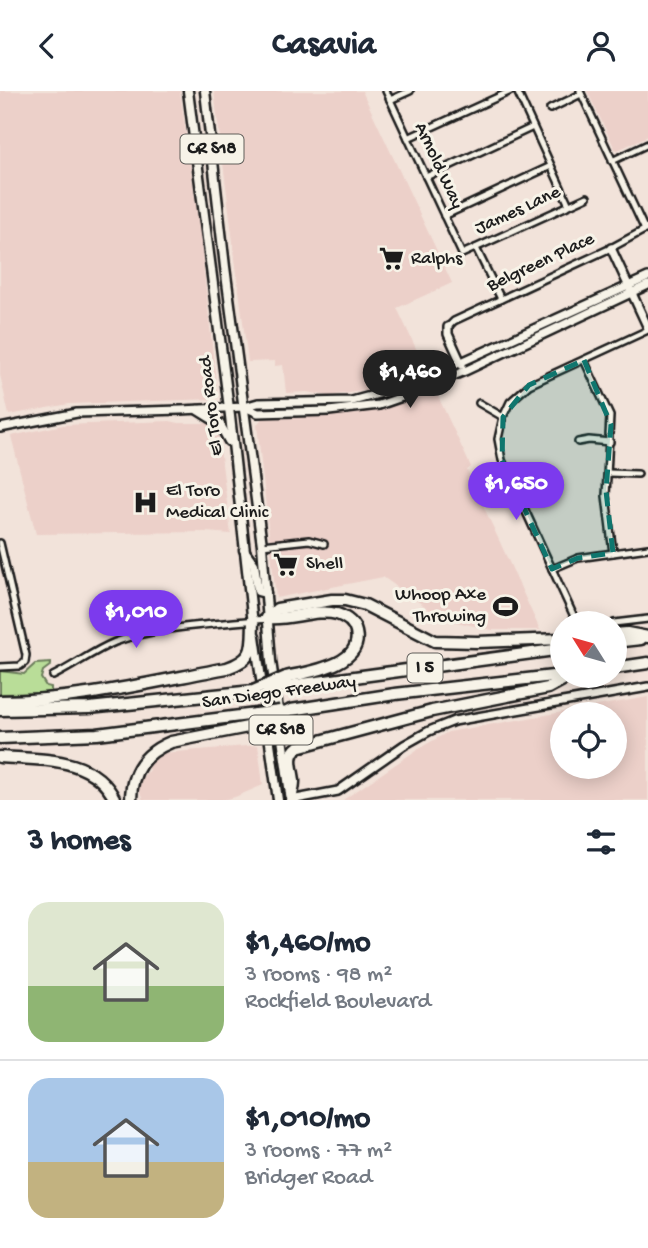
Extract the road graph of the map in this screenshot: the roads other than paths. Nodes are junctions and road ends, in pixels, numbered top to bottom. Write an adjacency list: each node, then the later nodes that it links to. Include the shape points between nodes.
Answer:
1 (188, 91): 19 (main road, El Toro Road / CR S18)
2 (205, 91): 18 (main road, El Toro Road / CR S18)
3 (386, 91): 8 (street, Arnold Way)
4 (410, 91): 8 (street)
5 (511, 91): 11 (street)
6 (517, 91): 10 (street)
7 (581, 93): 9 (street); 13 (street)
8 (390, 100): 11 (street, Arnold Way)
9 (550, 109)
10 (533, 127): 14 (street); 15 (street)
11 (408, 138): 15 (street, Arnold Way)
12 (648, 144): 13 (street)
13 (612, 161): 21 (street)
14 (551, 166): 17 (street); 20 (street)
15 (426, 177): 20 (street, Arnold Way)
16 (587, 197): 17 (street, James Lane)
17 (569, 205): 22 (street, James Lane)
18 (218, 207): 19 (main road); 35 (main road, El Toro Road / CR S18)
19 (203, 209): 36 (main road, El Toro Road / CR S18)
20 (444, 216): 24 (street, Arnold Way)
21 (646, 229): 23 (street, Belgreen Place)
22 (476, 248): 24 (street, James Lane); 28 (street)
23 (611, 248): 27 (main road); 28 (street, Belgreen Place)
24 (462, 254)
25 (648, 277): 27 (main road)
26 (648, 285): 27 (main road)
27 (630, 289): 30 (main road); 32 (main road); 33 (main road)
28 (501, 299): 29 (street, Belgreen Place)
29 (448, 327): 32 (main road)
30 (648, 329): 31 (street)
31 (584, 360): 38 (street, via 529,385 510,402); 41 (street, via 608,411)
32 (461, 363): 33 (main road); 35 (main road, via 377,396)
33 (465, 371): 35 (main road, via 379,405 258,413)
34 (479, 403): 38 (street)
35 (244, 407): 36 (main road); 47 (main road, El Toro Road / CR S18)
36 (229, 408): 37 (main road); 42 (main road, El Toro Road / CR S18)
37 (198, 409): 39 (main road, via 77,413); 42 (main road, via 222,426)
38 (503, 417): 51 (street, via 498,439 502,460)
39 (0, 428)
40 (578, 442): 41 (street)
41 (610, 442): 43 (street)
42 (233, 453): 49 (main road, El Toro Road / CR S18)
43 (608, 473): 44 (street); 50 (street)
44 (638, 474)
45 (0, 543): 65 (street, via 25,648 25,662)
46 (324, 544): 47 (street, via 309,540)
47 (262, 545): 52 (main road, El Toro Road / CR S18)
48 (648, 548): 50 (street)
49 (244, 551): 52 (main road, via 254,564 258,591); 56 (main road, El Toro Road / CR S18)
50 (613, 553): 51 (street, via 578,558)
51 (552, 569): 53 (street)
52 (266, 593): 54 (main road, El Toro Road / CR S18)
53 (571, 611)
54 (267, 618): 56 (street); 60 (highway, via 277,609 345,600 365,605 435,641); 68 (highway, via 334,613 356,630 355,646 344,660); 79 (main road, El Toro Road / CR S18)
55 (648, 619): 57 (street)
56 (253, 620): 66 (street, via 127,639); 71 (highway, via 248,656 227,668 89,694); 78 (main road, El Toro Road / CR S18)
57 (627, 622)
58 (627, 633): 59 (highway)
59 (648, 637): 61 (highway)
60 (550, 639)
61 (627, 640)
62 (550, 650): 68 (highway, San Diego Freeway / I 5)
63 (648, 663): 64 (highway)
64 (627, 666)
65 (0, 667)
66 (53, 676)
67 (550, 676): 73 (highway, San Diego Freeway / I 5, bridge, via 395,694 291,710)
68 (287, 682): 72 (highway, San Diego Freeway, bridge, via 253,691 89,708)
69 (550, 687): 79 (highway, via 432,711 298,747 291,757 294,783)
70 (648, 687): 79 (main road, via 454,720 404,745 338,791)
71 (0, 701)
72 (0, 710)
73 (257, 720): 74 (highway, San Diego Freeway); 77 (highway, via 159,747 139,764)
74 (0, 738)
75 (0, 757): 76 (highway, via 86,768 104,781)
76 (116, 800)
77 (131, 800)
78 (278, 800)
79 (290, 800)

